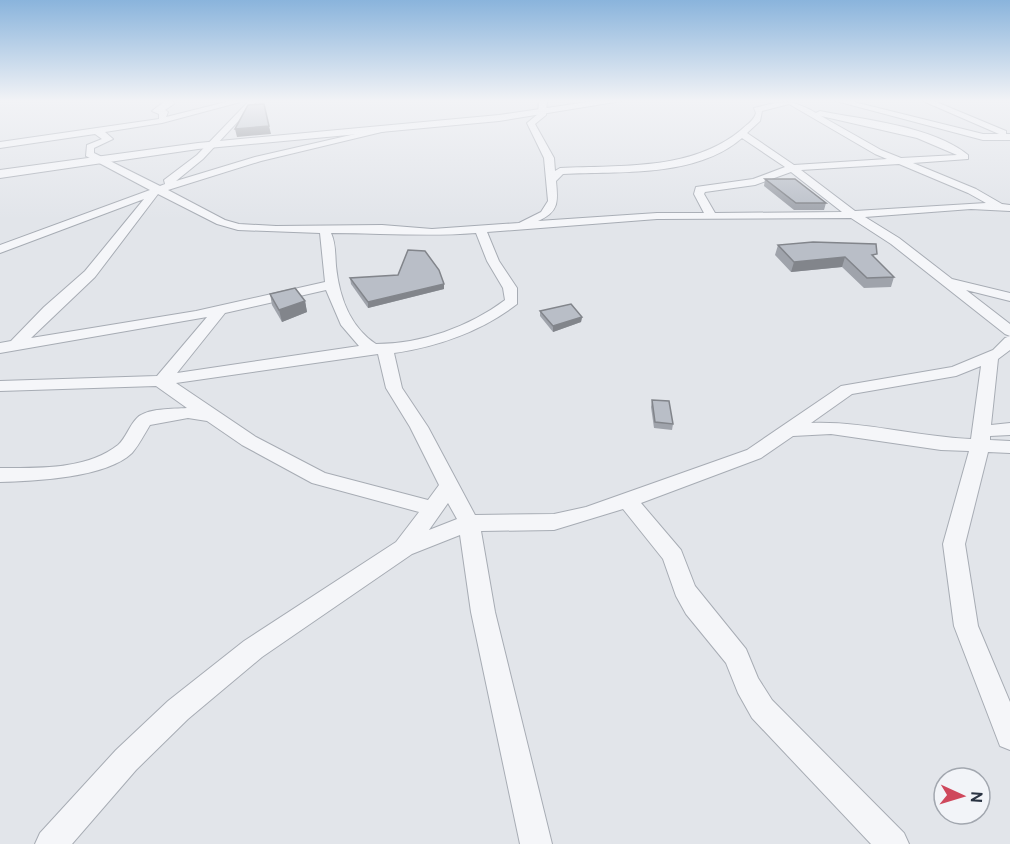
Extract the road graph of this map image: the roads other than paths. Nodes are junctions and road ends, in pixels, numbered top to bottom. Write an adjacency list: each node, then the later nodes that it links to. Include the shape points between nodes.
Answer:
1 (27, 140): 11 (street)
2 (106, 140): 13 (street, via 88,149)
3 (214, 140): 12 (street)
4 (247, 140): 12 (street)
5 (334, 140): 18 (street, via 258,159)
6 (541, 140): 17 (street)
7 (736, 140): 17 (street, via 695,159 560,171)
8 (752, 140): 15 (street)
9 (858, 140): 14 (street)
10 (934, 140): 14 (street, via 955,148 965,158)
11 (1, 144)
12 (210, 144): 13 (street); 18 (street)
13 (95, 159): 16 (street); 18 (street)
14 (901, 162): 15 (street); 19 (street)
15 (792, 168): 20 (street); 21 (street, via 755,182 700,189)
16 (0, 174)
17 (553, 179): 22 (street, via 552,206 545,214)
18 (158, 191): 23 (street, via 238,227); 25 (street); 32 (street, via 90,274)
19 (1004, 207): 20 (street)
20 (853, 214): 21 (street); 26 (street)
21 (711, 215): 22 (street)
22 (514, 228): 24 (street)
23 (324, 230): 24 (street); 27 (street, via 331,246)
24 (481, 231): 33 (street, via 510,288 512,301 503,309 447,334 407,348)
25 (0, 249)
26 (946, 281): 28 (street); 30 (street)
27 (331, 285): 29 (street); 33 (street, via 342,314 362,343)
28 (1010, 297)
29 (220, 310): 32 (street); 36 (street)
30 (1010, 331)
31 (1010, 341): 35 (street)
32 (7, 348): 34 (street)
33 (379, 350): 36 (street); 44 (street, via 394,388)
34 (0, 355)
35 (990, 357): 40 (street, via 934,376 848,390); 41 (street)
36 (161, 381): 37 (street); 38 (street)
37 (0, 386)
38 (211, 417): 43 (street, via 188,413 160,416 144,421 133,441 97,463 54,474); 46 (street, via 319,478)
39 (1010, 429): 41 (street)
40 (791, 430): 41 (street, via 831,428 941,444); 45 (street, via 754,454)
41 (981, 439): 42 (street); 49 (street, via 954,544 966,626)
42 (1010, 447)
43 (0, 475)
44 (450, 485): 46 (street); 47 (street)
45 (628, 501): 47 (street, via 554,522); 52 (street, via 673,556 684,589 737,657 762,709)
46 (431, 508): 48 (street)
47 (469, 523): 48 (street); 51 (street, via 483,612)
48 (404, 548): 50 (street, via 253,649 178,710 126,760)
49 (1010, 736)
50 (51, 844)
51 (536, 844)
52 (893, 844)

